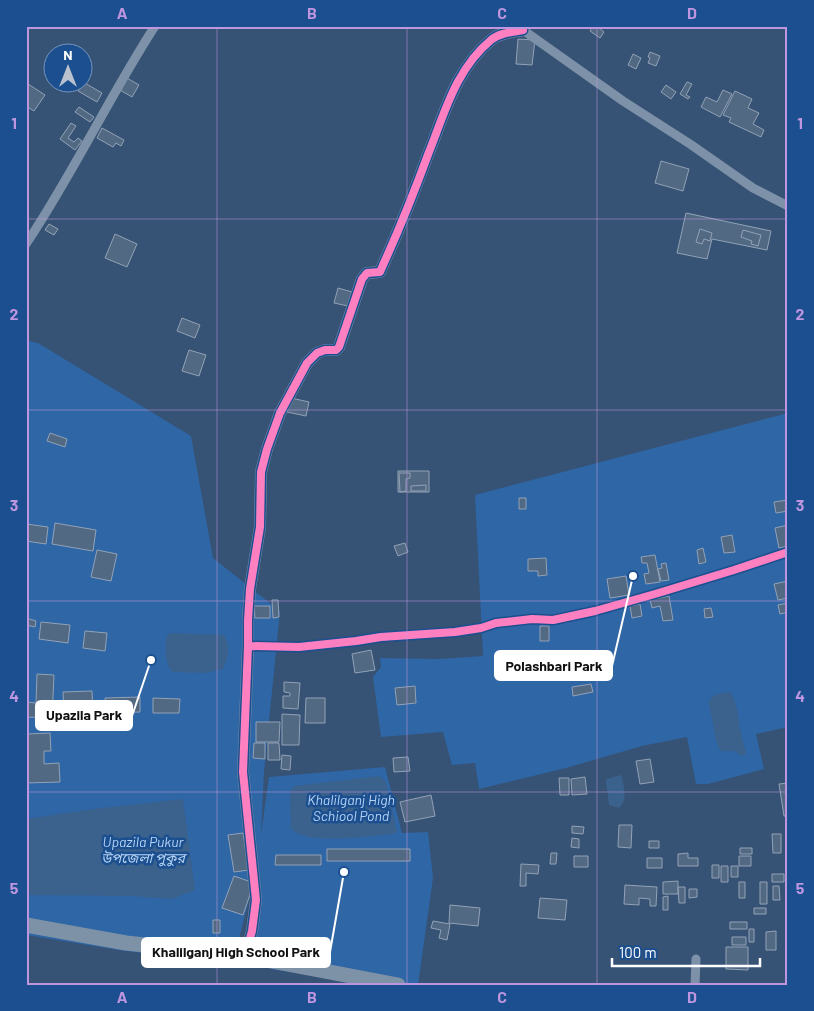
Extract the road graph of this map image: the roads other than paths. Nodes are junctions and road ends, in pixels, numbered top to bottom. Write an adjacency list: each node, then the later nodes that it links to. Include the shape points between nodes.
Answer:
1 (155, 26): 4 (street, via 51,207)
2 (523, 28): 3 (street, via 623,101 753,188); 6 (street, via 492,39 476,54 460,77 380,272 367,273 362,279 339,347 316,353 280,413 262,472 260,527 250,589)
3 (788, 206)
4 (26, 244)
5 (788, 552): 6 (street, via 655,594 552,620 532,618 455,632 299,647)
6 (248, 646): 8 (street, via 243,772 256,900)
7 (26, 925): 8 (highway, via 126,943)
8 (245, 956): 10 (highway)
9 (696, 959): 12 (street)
10 (368, 982): 11 (highway)
11 (398, 985)
12 (695, 985)

